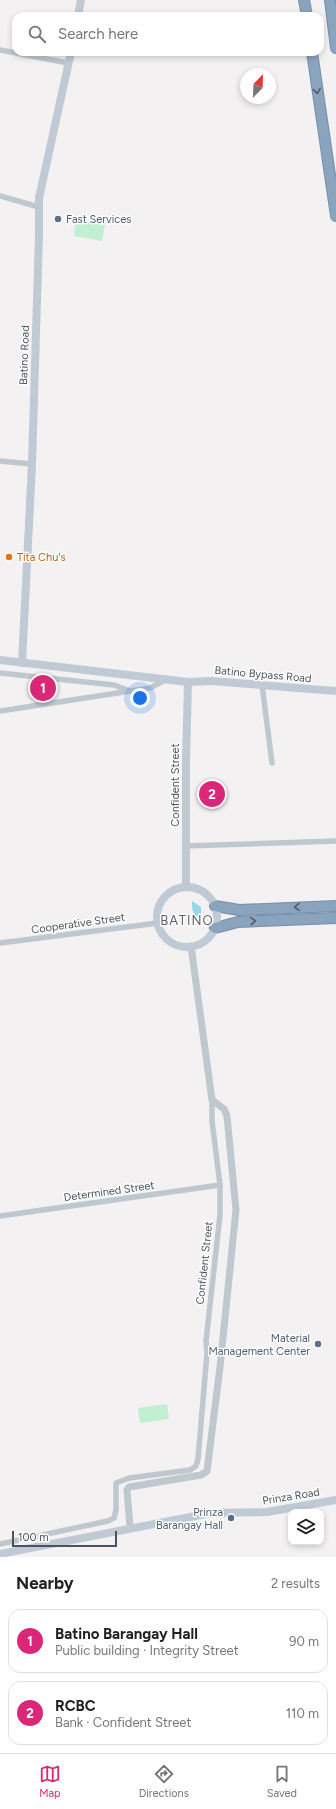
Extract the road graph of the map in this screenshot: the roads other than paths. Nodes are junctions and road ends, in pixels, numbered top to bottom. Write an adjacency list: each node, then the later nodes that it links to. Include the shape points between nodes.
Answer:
1 (81, 0): 4 (main road)
2 (304, 0): 5 (highway)
3 (330, 0): 6 (highway)
4 (79, 12)
5 (306, 12)
6 (336, 48)
7 (0, 50): 8 (street)
8 (12, 52)
9 (29, 56): 12 (street)
10 (70, 56): 12 (main road, Batino Road)
11 (313, 56): 15 (highway, one-way to 15)
12 (68, 64): 14 (main road, Batino Road)
13 (0, 196): 14 (street)
14 (39, 207): 17 (main road, Batino Road)
15 (336, 216)
16 (0, 461): 17 (street)
17 (32, 464): 19 (main road, Batino Road)
18 (0, 660): 19 (main road, Batino Bypass Road)
19 (22, 663): 21 (main road, Batino Bypass Road)
20 (0, 673): 25 (street, via 114,685)
21 (165, 680): 22 (main road, Batino Bypass Road); 25 (street, via 150,688)
22 (188, 682): 23 (main road, Batino Bypass Road); 29 (main road, Confident Street)
23 (262, 685): 24 (main road, Batino Bypass Road); 27 (street)
24 (336, 691)
25 (130, 692): 26 (street)
26 (0, 711)
27 (272, 763)
28 (336, 841): 29 (street)
29 (186, 846): 30 (main road, Confident Street)
30 (186, 887): 31 (main road, via 203,892); 34 (main road, via 174,890 164,898 158,910)
31 (215, 906): 32 (highway, one-way to 31, via 239,910); 35 (main road)
32 (336, 906)
33 (336, 918): 35 (highway, one-way to 33, via 238,922)
34 (158, 923): 36 (street, Cooperative Street); 37 (main road, via 166,938 182,946)
35 (215, 928): 37 (main road, via 206,941)
36 (0, 943)
37 (191, 946): 38 (street, Confident Street)
38 (212, 1100): 39 (street, Confident Street); 42 (street, via 224,1109 228,1116 236,1210 208,1468 201,1475 129,1487 127,1490)
39 (220, 1185): 40 (street, Determined Street); 43 (street, Confident Street, via 220,1215 206,1340 207,1353 196,1466 190,1470 129,1478 116,1483 116,1510 114,1518 108,1521)
40 (0, 1216)
41 (336, 1500): 42 (main road, Prinza Road, via 266,1512 211,1513)
42 (130, 1527): 44 (main road, Prinza Road)
43 (0, 1544)
44 (0, 1554)

